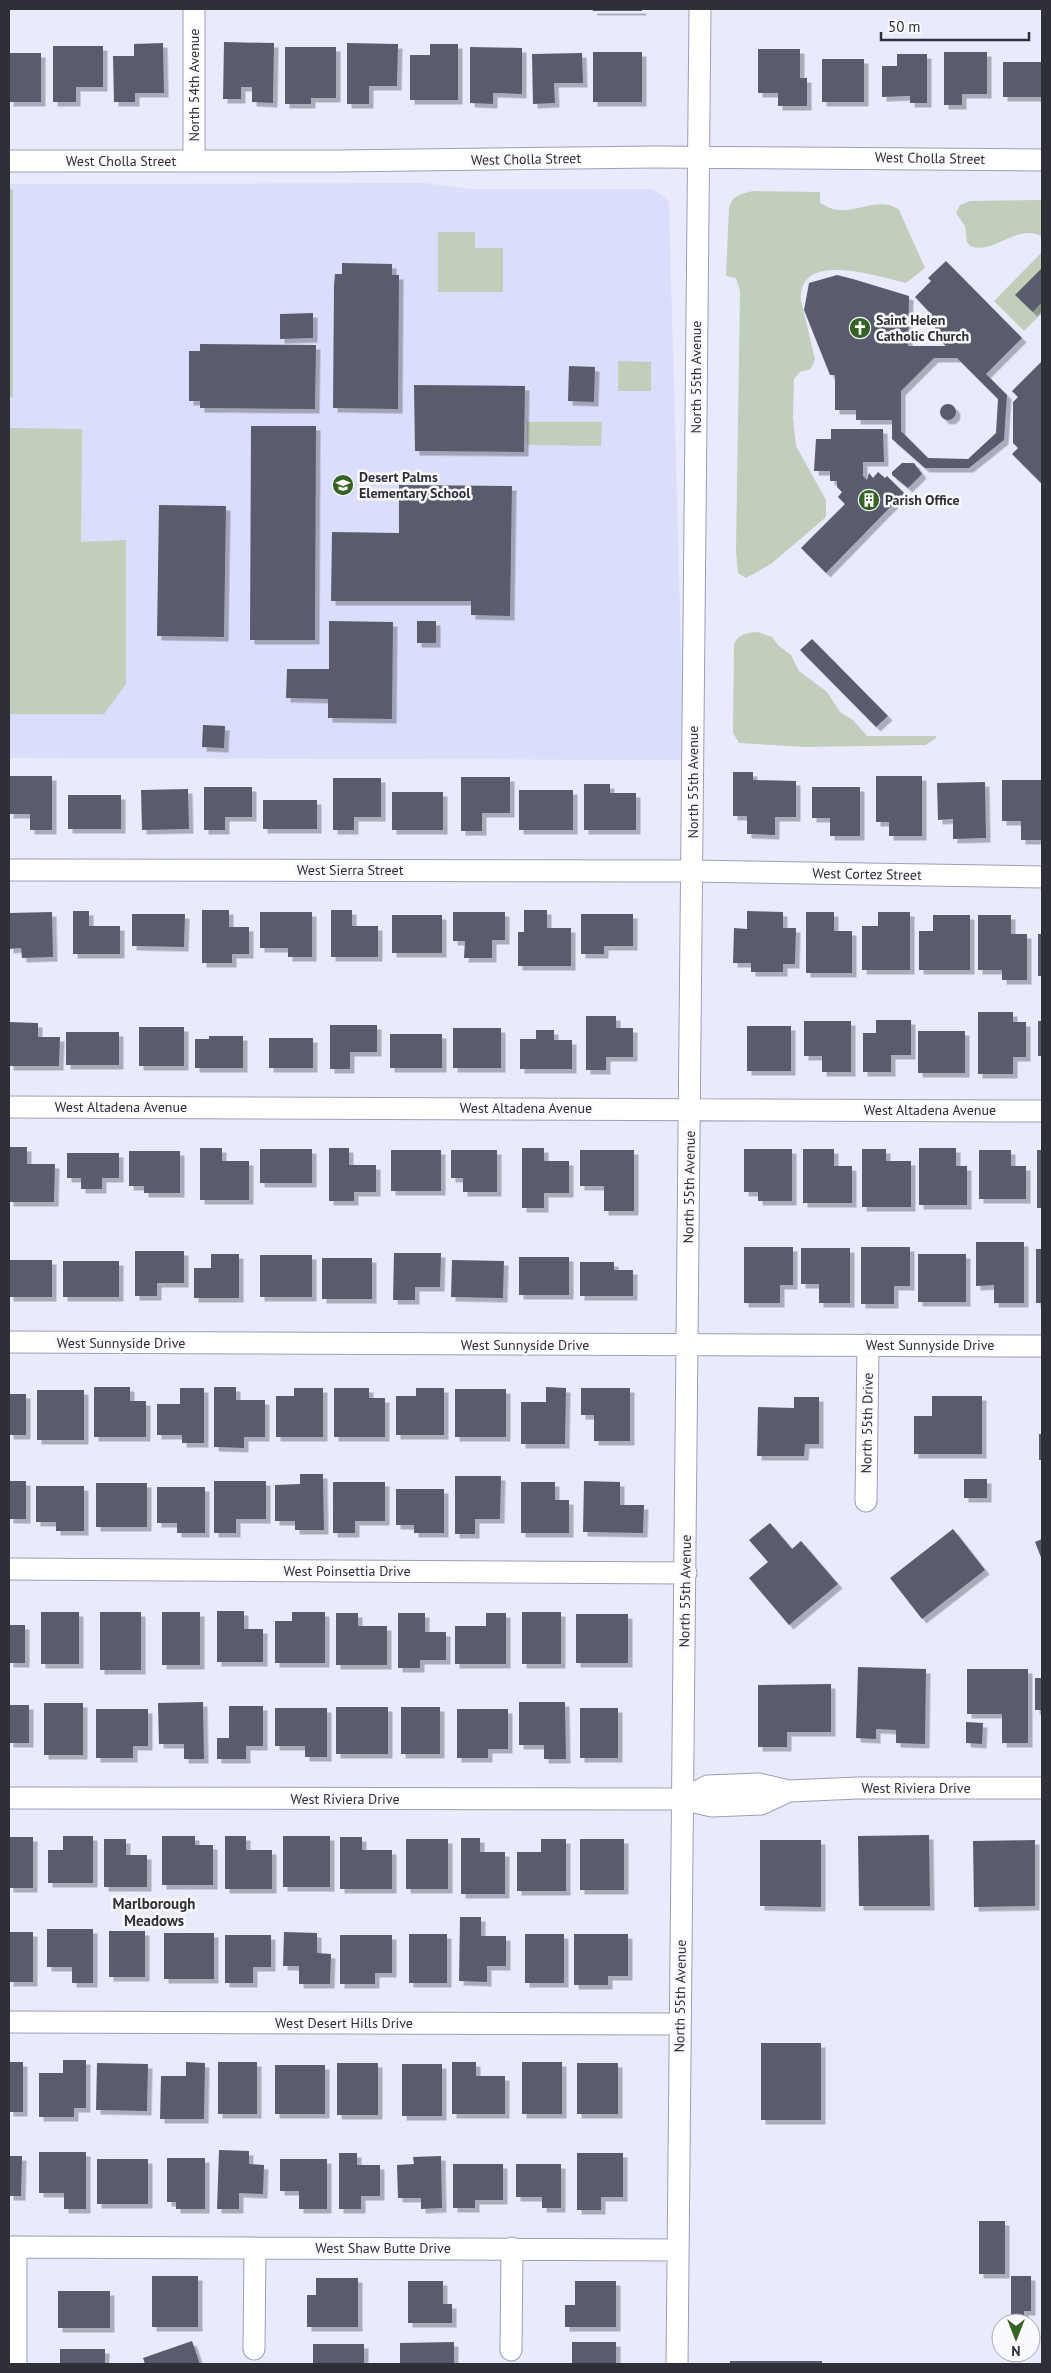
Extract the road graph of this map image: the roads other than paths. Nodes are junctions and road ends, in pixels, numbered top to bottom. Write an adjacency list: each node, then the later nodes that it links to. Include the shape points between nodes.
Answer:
1 (194, 9): 6 (street, North 54th Avenue)
2 (700, 9): 3 (street, North 55th Avenue)
3 (697, 158): 4 (street, West Cholla Street); 6 (street, West Cholla Street); 8 (street, North 55th Avenue)
4 (1042, 160)
5 (9, 161): 6 (street, West Cholla Street)
6 (194, 161)
7 (9, 870): 8 (street, West Sierra Street)
8 (692, 871): 9 (street, West Cortez Street); 11 (street, North 55th Avenue)
9 (1042, 877)
10 (9, 1107): 11 (street, West Altadena Avenue)
11 (689, 1109): 12 (street, West Altadena Avenue); 15 (street, North 55th Avenue)
12 (1042, 1111)
13 (9, 1342): 15 (street, West Sunnyside Drive)
14 (868, 1345): 15 (street, West Sunnyside Drive); 16 (street, West Sunnyside Drive); 17 (street, North 55th Drive)
15 (687, 1346): 19 (street, North 55th Avenue)
16 (1042, 1346)
17 (866, 1501)
18 (9, 1570): 19 (street, West Poinsettia Drive)
19 (686, 1573): 22 (street, North 55th Avenue)
20 (1042, 1788): 22 (street, West Riviera Drive, via 789,1791 760,1784 708,1786)
21 (9, 1798): 22 (street, West Riviera Drive)
22 (682, 1799): 24 (street, North 55th Avenue)
23 (9, 2022): 24 (street, West Desert Hills Drive)
24 (680, 2024): 28 (street, North 55th Avenue)
25 (12, 2248): 26 (street, West Shaw Butte Drive); 31 (street)
26 (255, 2248): 27 (street, West Shaw Butte Drive); 29 (street)
27 (512, 2248): 28 (street, West Shaw Butte Drive); 30 (street)
28 (677, 2250): 32 (street, North 55th Avenue)
29 (254, 2349)
30 (511, 2350)
31 (16, 2364)
32 (677, 2364)

